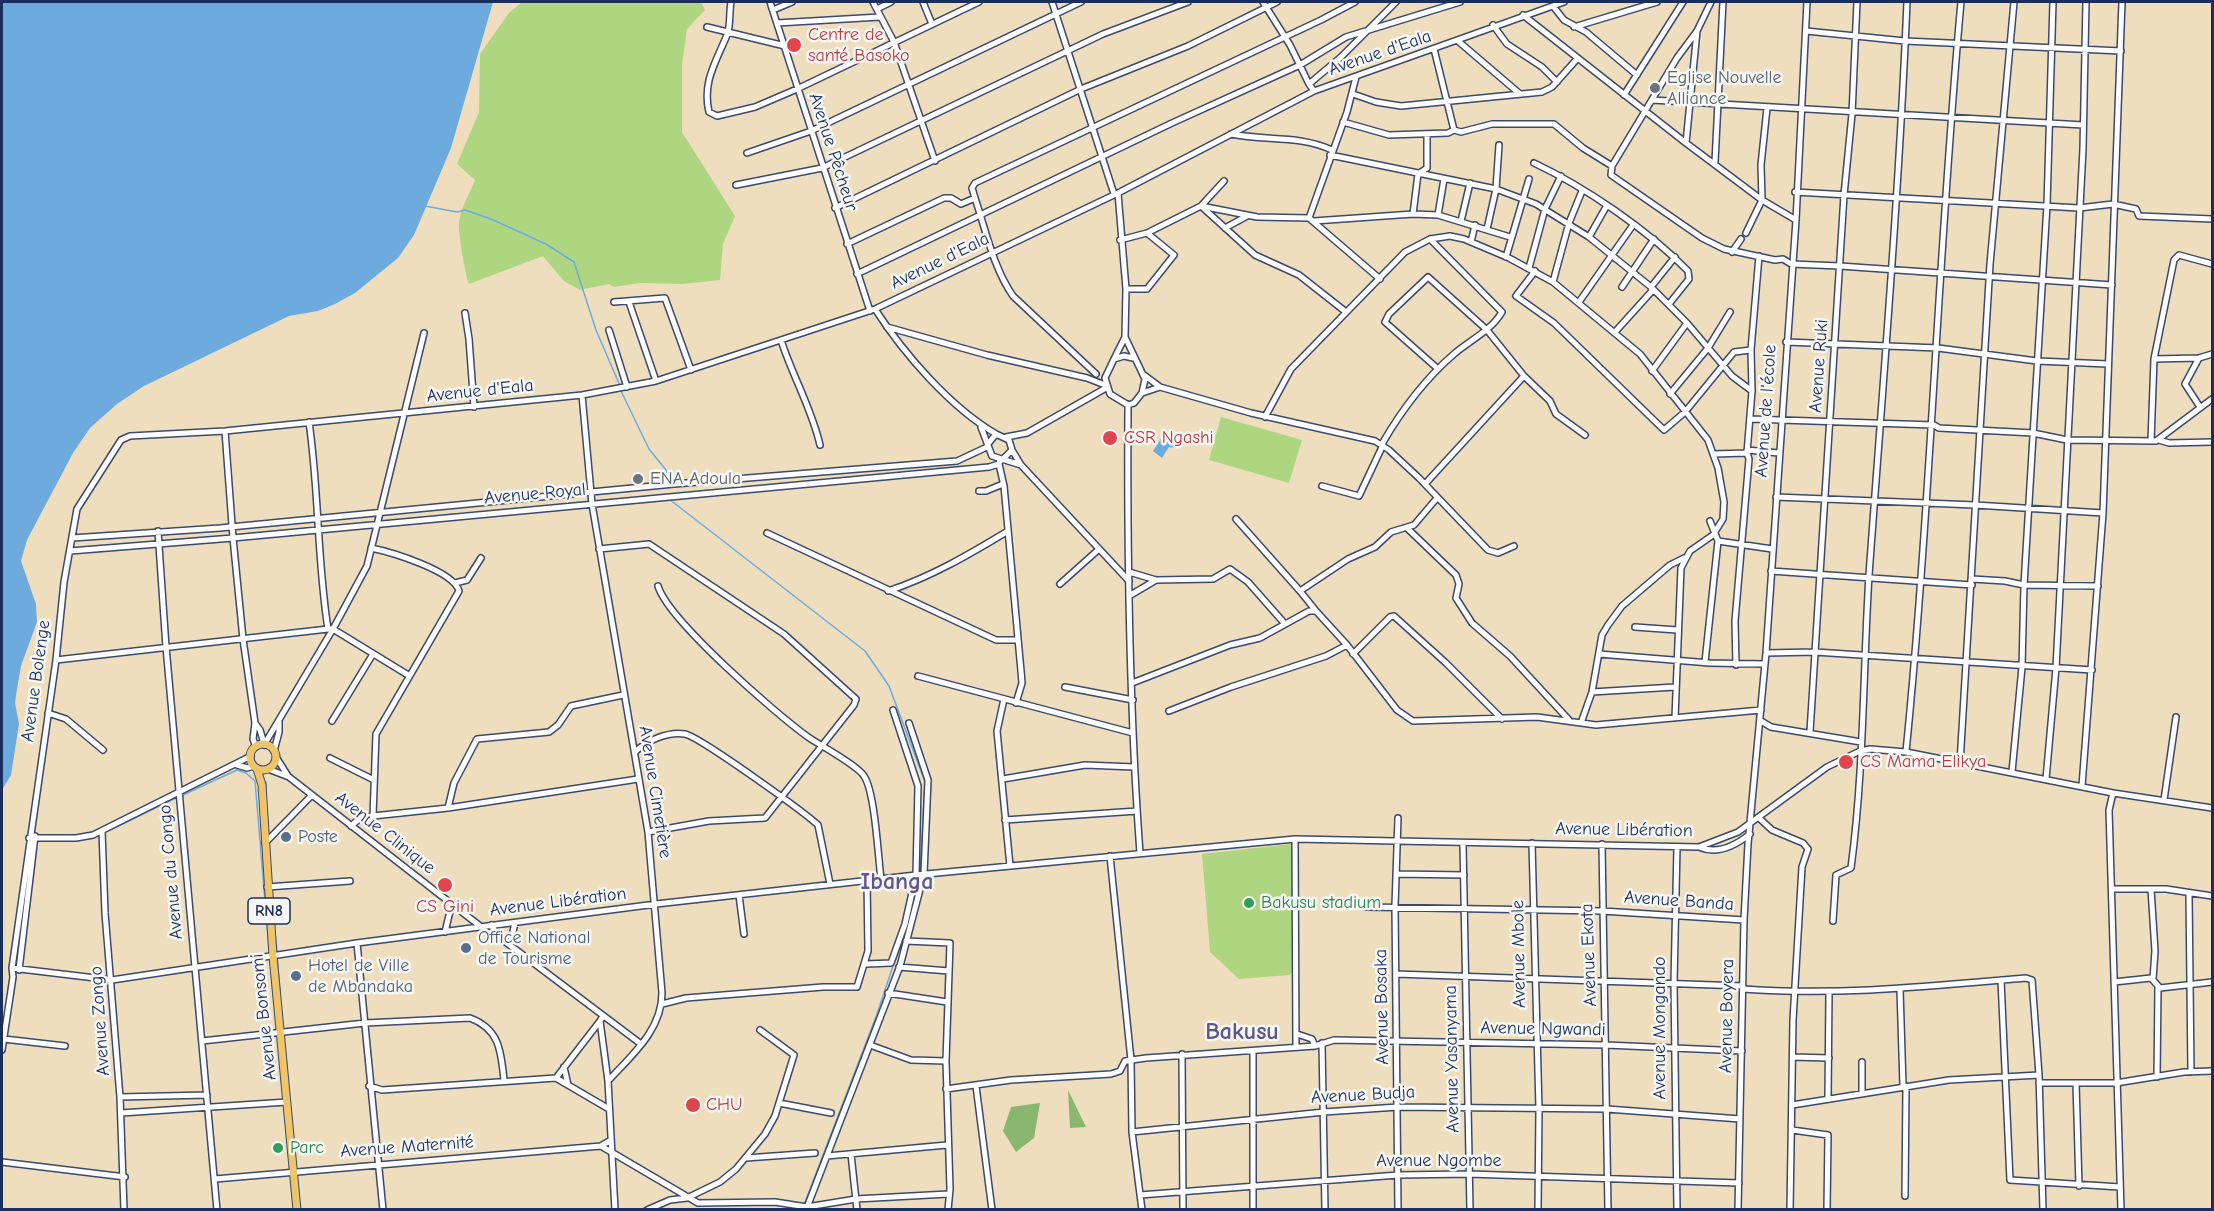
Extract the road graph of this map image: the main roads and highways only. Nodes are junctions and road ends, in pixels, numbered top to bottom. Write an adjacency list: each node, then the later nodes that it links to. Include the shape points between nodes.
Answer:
1 (256, 767): 2 (main road); 2 (main road, RN8, via 251,756 261,745 275,754); 3 (main road, Avenue Bonsomi / RN8)
2 (267, 769): 3 (main road, Avenue Bonsomi / RN8)
3 (262, 785): 4 (main road, Avenue Bonsomi / RN8, via 267,887)
4 (297, 1209)

